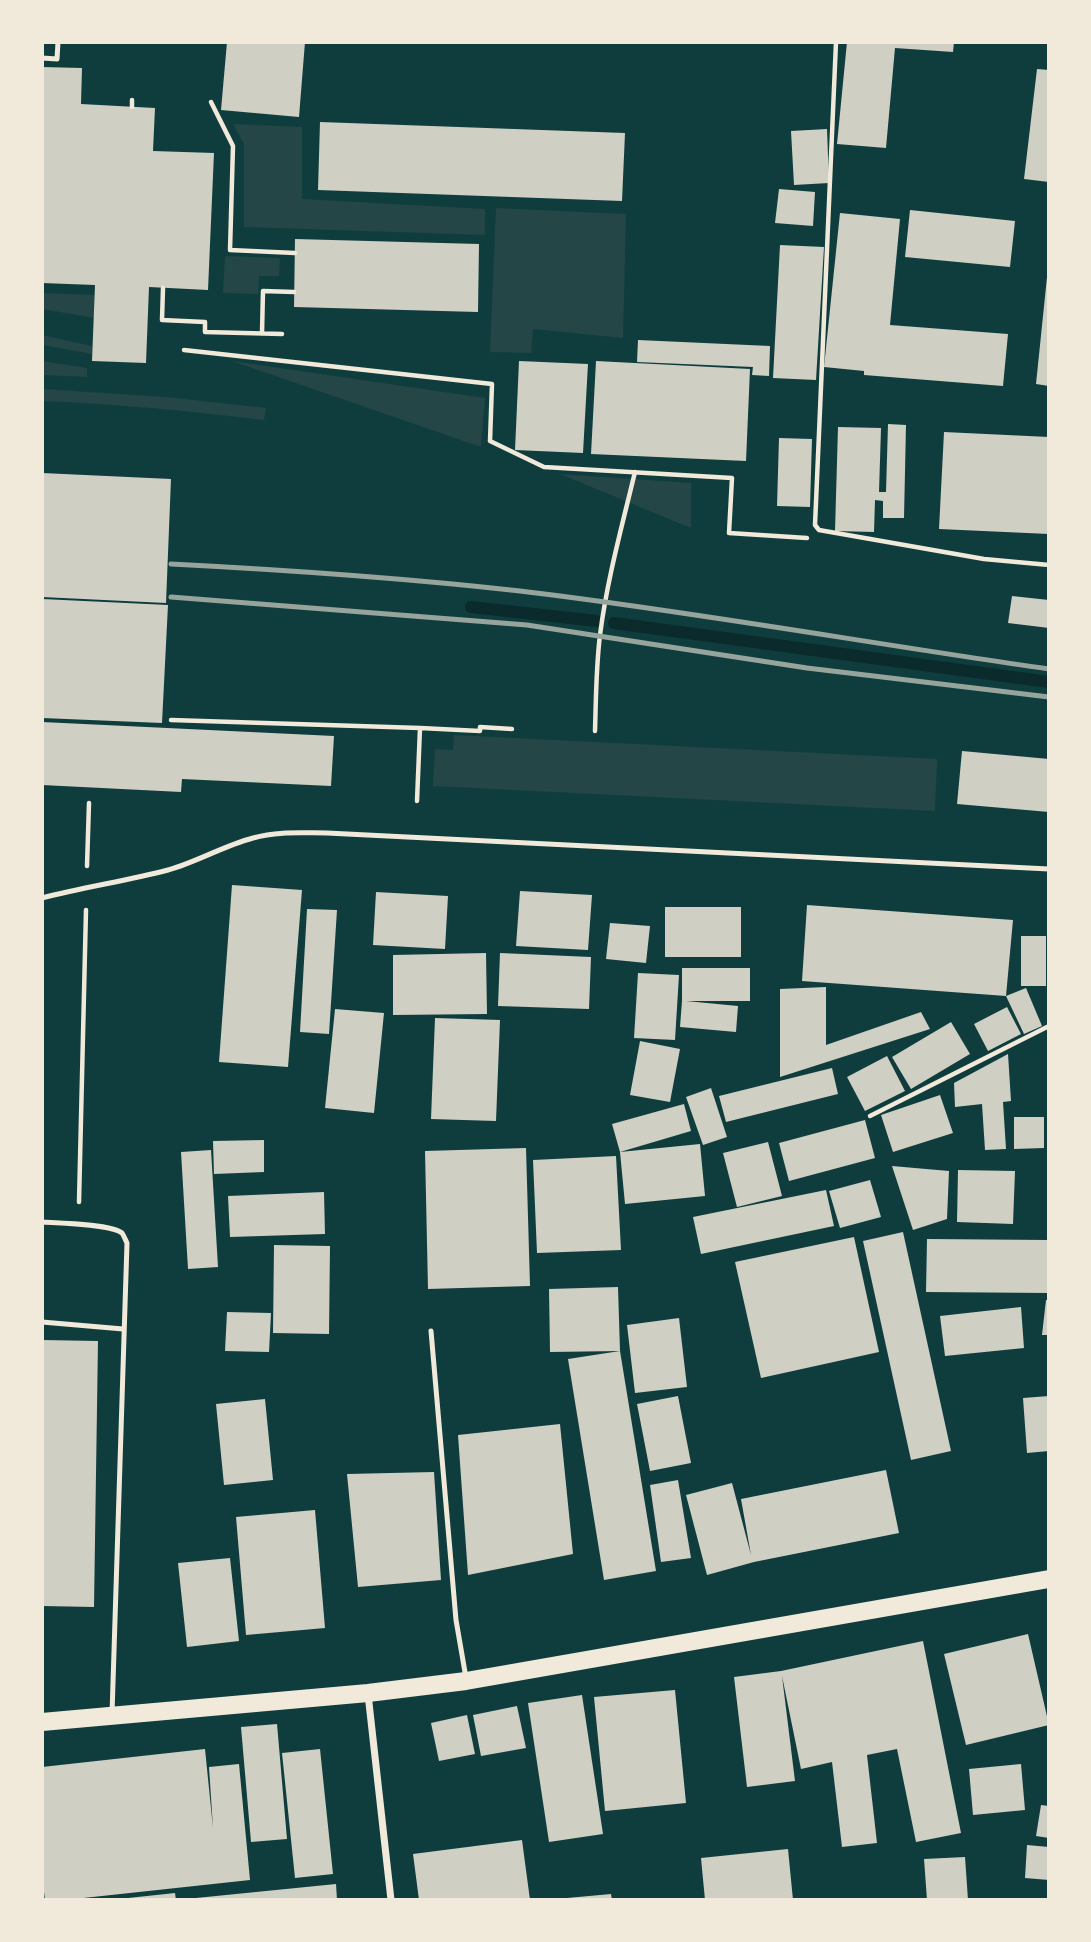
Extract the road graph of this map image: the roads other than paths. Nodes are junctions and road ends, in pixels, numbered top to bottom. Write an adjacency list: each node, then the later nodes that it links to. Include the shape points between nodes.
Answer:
1 (58, 42): 2 (lane, via 57,59)
2 (42, 58)
3 (1049, 869): 4 (lane, via 281,833 254,837 190,864)
4 (42, 898)
5 (42, 1222): 7 (lane, via 114,1229 123,1234 127,1243)
6 (42, 1322): 7 (lane)
7 (123, 1329): 12 (lane)
8 (431, 1331): 10 (lane, via 456,1619)
9 (1049, 1579): 10 (main road)
10 (466, 1681): 11 (main road)
11 (368, 1693): 12 (main road); 14 (street)
12 (112, 1717): 13 (main road)
13 (42, 1722)
14 (391, 1900)

